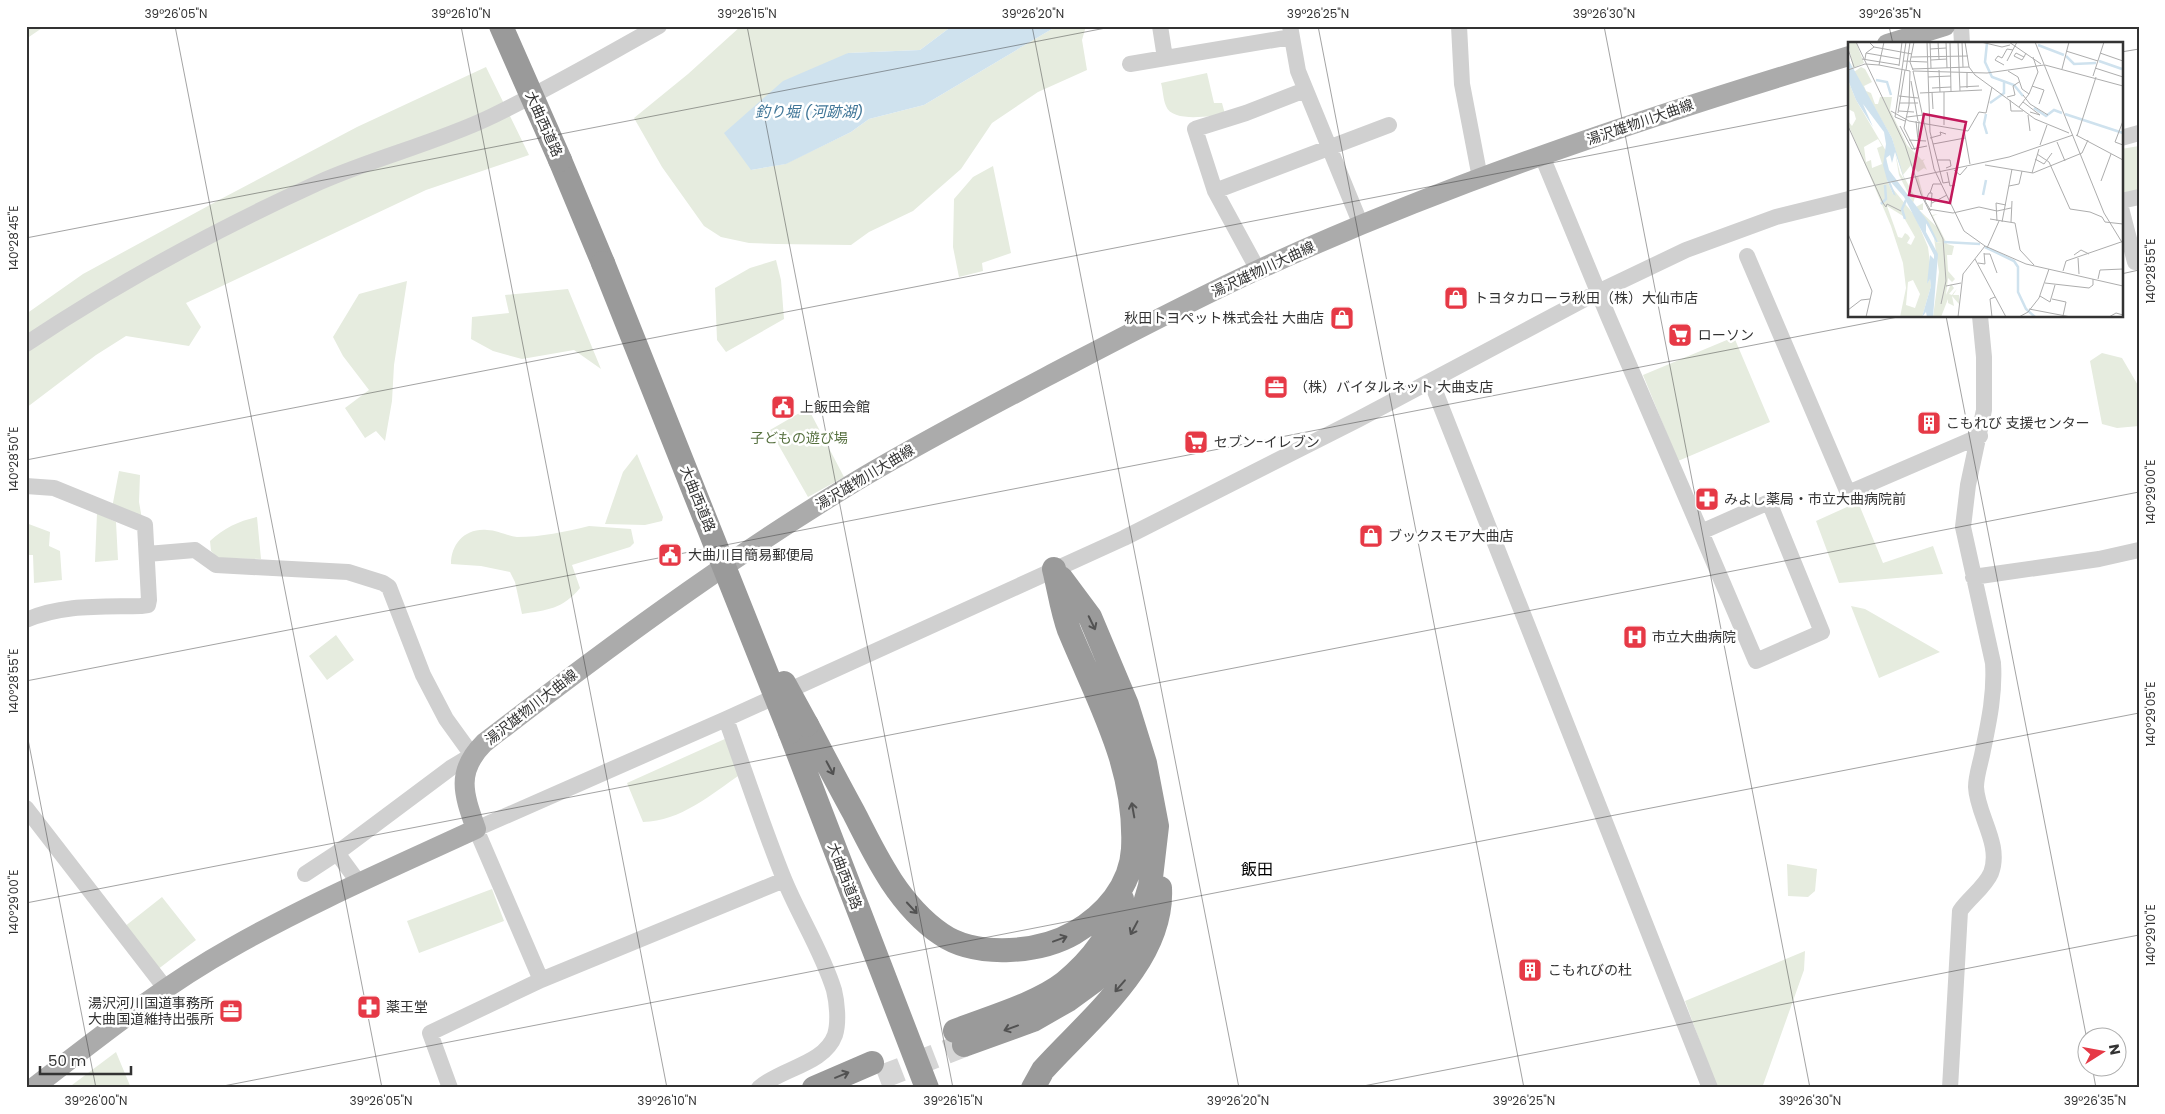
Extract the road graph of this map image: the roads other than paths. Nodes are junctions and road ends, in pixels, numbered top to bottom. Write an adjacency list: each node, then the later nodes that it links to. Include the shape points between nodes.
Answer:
1 (500, 26): 42 (highway, 大曲西道路, bridge, via 603,263 738,598)
2 (659, 26): 31 (street, via 484,119 322,182 247,217 139,274)
3 (1160, 26): 11 (street)
4 (1459, 26): 19 (street, via 1462,84)
5 (1945, 26): 8 (main road)
6 (1961, 26): 9 (street)
7 (1291, 32): 11 (street); 13 (street)
8 (1894, 42)
9 (1962, 42)
10 (1848, 56): 18 (main road, 湯沢雄物川大曲線, via 1723,94)
11 (1165, 58): 12 (street)
12 (1130, 64)
13 (1305, 90): 17 (street); 20 (street, via 1195,128)
14 (1389, 125): 17 (street)
15 (2139, 133): 16 (street)
16 (2122, 138)
17 (1330, 148): 20 (street); 25 (street)
18 (1542, 156): 19 (main road, 湯沢雄物川大曲線); 29 (street)
19 (1480, 178): 25 (main road, 湯沢雄物川大曲線)
20 (1215, 191): 28 (street)
21 (2139, 197): 23 (street)
22 (1848, 199): 29 (street, via 1728,233)
23 (2122, 202)
24 (2122, 213): 27 (street)
25 (1361, 225): 28 (main road, 湯沢雄物川大曲線)
26 (1748, 256): 33 (street, via 1848,493)
27 (2132, 262)
28 (1258, 270): 43 (main road, 湯沢雄物川大曲線, via 975,414 844,489 675,600 571,676)
29 (1598, 292): 32 (street); 35 (street)
30 (1980, 318): 33 (street, via 1986,386)
31 (26, 344)
32 (1431, 381): 38 (street, via 1201,500); 62 (street)
33 (1980, 436): 39 (street, via 1964,504 1963,527)
34 (26, 486): 37 (street, via 54,488 145,525)
35 (1701, 532): 35 (street, via 1756,661 1822,632 1769,502)
36 (2139, 550): 39 (street)
37 (147, 554): 40 (street, via 148,605 63,608 45,611); 43 (street, via 195,550 216,565 340,571 383,583 394,598 436,702)
38 (1054, 568): 41 (street); 45 (highway, one-way to 45, via 1090,617 1128,705 1145,762); 49 (highway, one-way to 38, via 1133,852 1134,817 1126,775 1105,710 1068,628)
39 (1973, 577): 63 (street, via 1993,663 1992,706 1976,786 1993,860 1991,872 1983,885 1968,898 1960,911)
40 (26, 620)
41 (726, 719): 46 (street); 50 (street)
42 (799, 728): 49 (highway, one-way to 49, via 883,870 911,908 941,934 965,946 1018,949 1065,938 1099,916); 59 (highway); 60 (highway, 大曲西道路)
43 (472, 755): 46 (main road, 湯沢雄物川大曲線, via 464,780 467,803); 47 (street)
44 (26, 808): 53 (street)
45 (1157, 826): 49 (highway, one-way to 49, via 1150,886 1142,912 1113,961 1094,981 1033,1020 959,1038 1064,983 1105,939 1117,916); 61 (highway, one-way to 61, via 1161,897 1154,932 1138,966 1043,1070)
46 (476, 829): 51 (main road); 52 (street)
47 (337, 853): 48 (street); 51 (street)
48 (305, 874)
49 (1128, 876)
50 (784, 880): 52 (street); 56 (street, via 834,991 835,1035 812,1060 776,1076)
51 (359, 883): 53 (main road, via 253,935)
52 (541, 980): 55 (street, via 430,1033)
53 (166, 989): 54 (main road)
54 (33, 1088)
55 (450, 1088)
56 (759, 1088)
57 (814, 1088): 58 (highway, one-way to 58, via 875,1070)
58 (853, 1088)
59 (913, 1088)
60 (927, 1088)
61 (1033, 1088)
62 (1710, 1088)
63 (1950, 1088)

